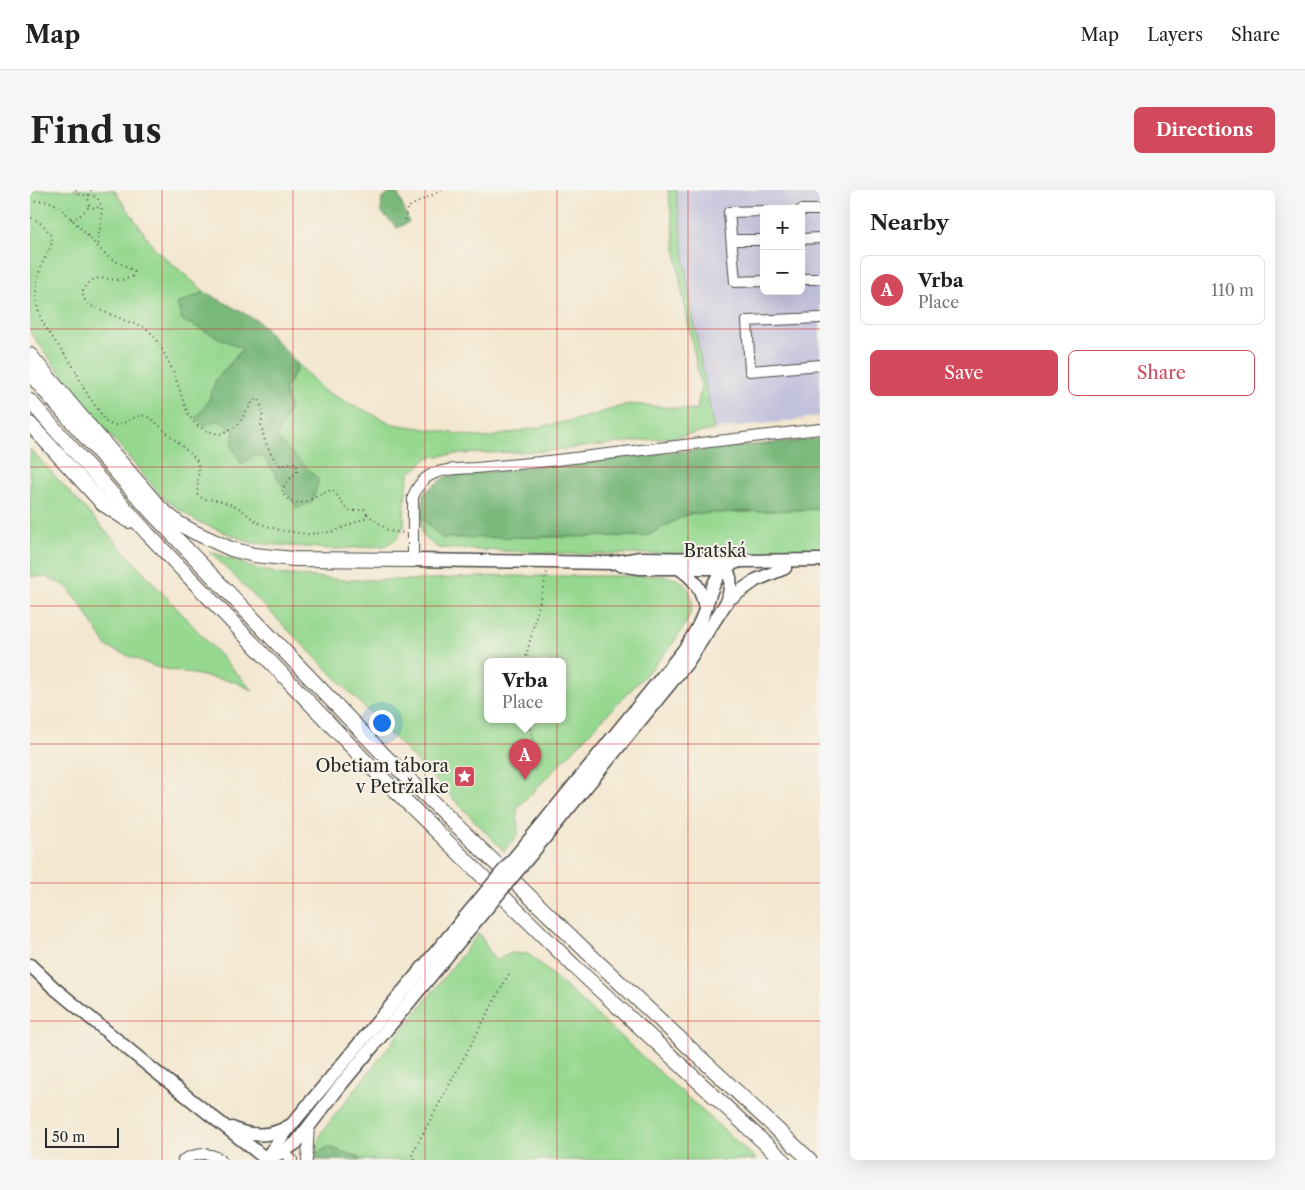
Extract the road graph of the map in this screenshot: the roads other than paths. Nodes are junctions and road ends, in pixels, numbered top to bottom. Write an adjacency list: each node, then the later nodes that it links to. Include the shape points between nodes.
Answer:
1 (805, 210): 2 (street)
2 (820, 210)
3 (760, 211): 6 (street, via 729,212)
4 (805, 238): 5 (street)
5 (820, 238)
6 (732, 240): 7 (street); 10 (street, via 735,282)
7 (760, 240)
8 (820, 278): 9 (street)
9 (805, 279)
10 (760, 281)
11 (820, 318): 13 (street, via 747,321 750,371)
12 (30, 355): 20 (highway, via 161,508 178,523 210,541 261,556)
13 (820, 365)
14 (30, 374): 42 (highway, via 153,514 385,756 587,952)
15 (30, 401): 18 (highway)
16 (30, 424): 18 (highway, via 103,504)
17 (820, 429): 20 (street, via 434,473 415,490 413,497)
18 (148, 534): 41 (highway, via 371,767 574,966)
19 (710, 559): 22 (main road, Bratská); 23 (main road, Bratská, via 641,558); 24 (main road)
20 (413, 560): 23 (main road, Bratská)
21 (820, 560): 22 (main road, Bratská)
22 (742, 561): 24 (main road)
23 (610, 563): 27 (main road, Bratská)
24 (726, 568): 25 (main road, Bratská); 27 (main road, Bratská); 28 (main road, via 731,580); 29 (main road, via 718,574)
25 (785, 568): 26 (main road, Bratská); 28 (main road, via 756,580)
26 (820, 568)
27 (680, 569): 29 (main road, via 696,583)
28 (728, 600): 30 (main road, via 682,670)
29 (705, 608): 30 (main road, via 696,632 683,651)
30 (543, 832): 31 (main road, bridge)
31 (468, 922): 34 (main road); 35 (main road)
32 (30, 965): 33 (main road)
33 (218, 1121): 34 (main road, via 238,1131 259,1135 287,1128); 37 (main road)
34 (293, 1123): 37 (main road)
35 (309, 1126): 36 (main road); 40 (street)
36 (288, 1156): 37 (main road)
37 (267, 1159)
38 (183, 1160): 39 (street, via 192,1155 211,1154)
39 (222, 1160)
40 (307, 1160)
41 (783, 1160)
42 (810, 1160)

